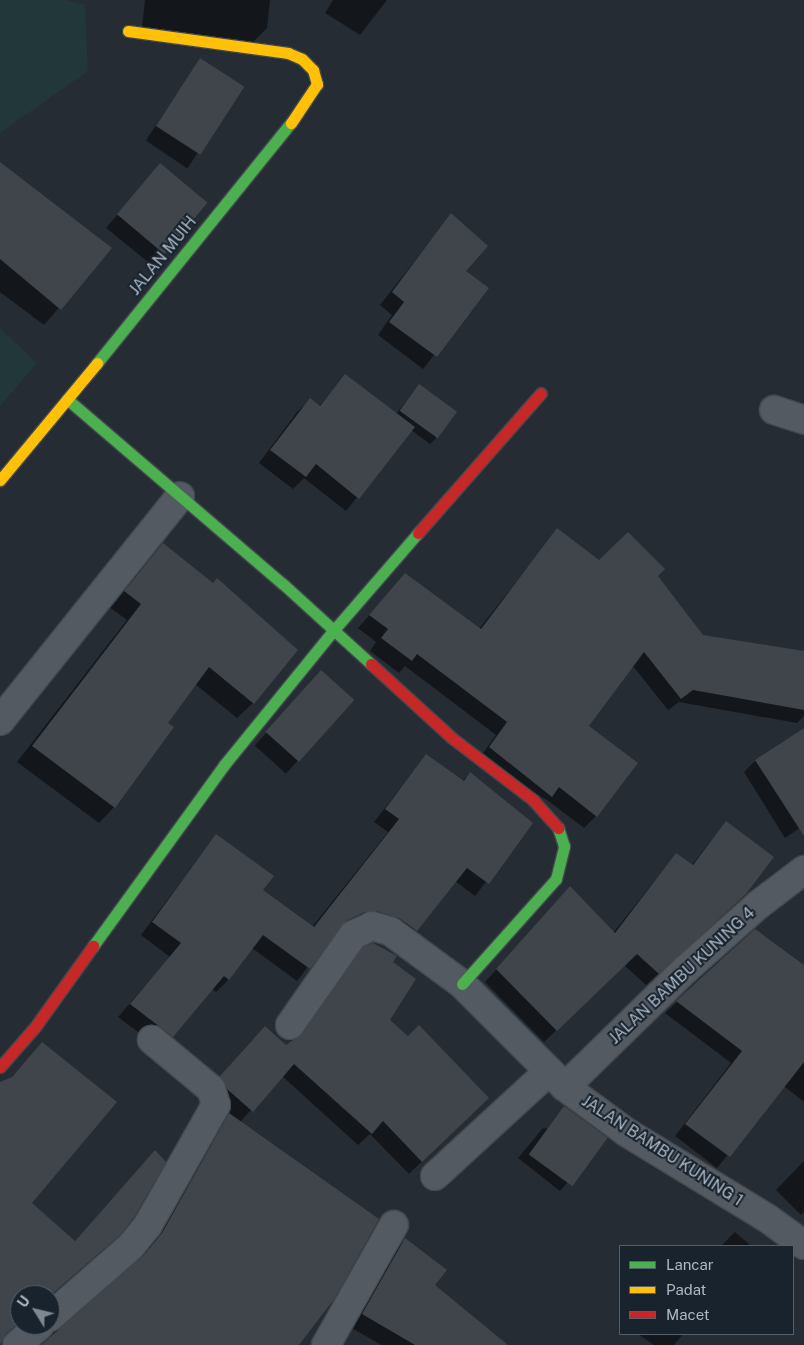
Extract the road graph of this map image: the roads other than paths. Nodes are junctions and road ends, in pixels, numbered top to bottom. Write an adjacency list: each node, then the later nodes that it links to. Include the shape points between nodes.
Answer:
1 (128, 31): 3 (street, JALAN MUIH, via 288,53 302,59 313,70 317,84 309,100)
2 (541, 393): 8 (street)
3 (67, 399): 6 (street, JALAN MUIH); 7 (street)
4 (774, 410): 5 (street)
5 (804, 420)
6 (0, 480)
7 (180, 496): 8 (street); 9 (street)
8 (333, 631): 11 (street, via 452,738 533,800 557,826 564,846 556,879); 14 (street, via 224,765 35,1027)
9 (0, 721)
10 (804, 870): 15 (street, JALAN BAMBU KUNING 4, via 758,905)
11 (462, 984): 12 (street, JALAN BAMBU KUNING 1, via 390,931 372,926 361,929 346,943); 15 (street, JALAN BAMBU KUNING 1)
12 (290, 1025)
13 (152, 1040): 19 (street, via 211,1089 216,1105 148,1225 131,1246)
14 (0, 1067)
15 (557, 1079): 16 (street, JALAN BAMBU KUNING 4); 18 (street, JALAN BAMBU KUNING 1, via 626,1132 767,1218)
16 (435, 1176)
17 (394, 1225): 22 (street)
18 (804, 1245)
19 (60, 1308)
20 (28, 1335): 21 (street)
21 (17, 1345)
22 (326, 1345)

